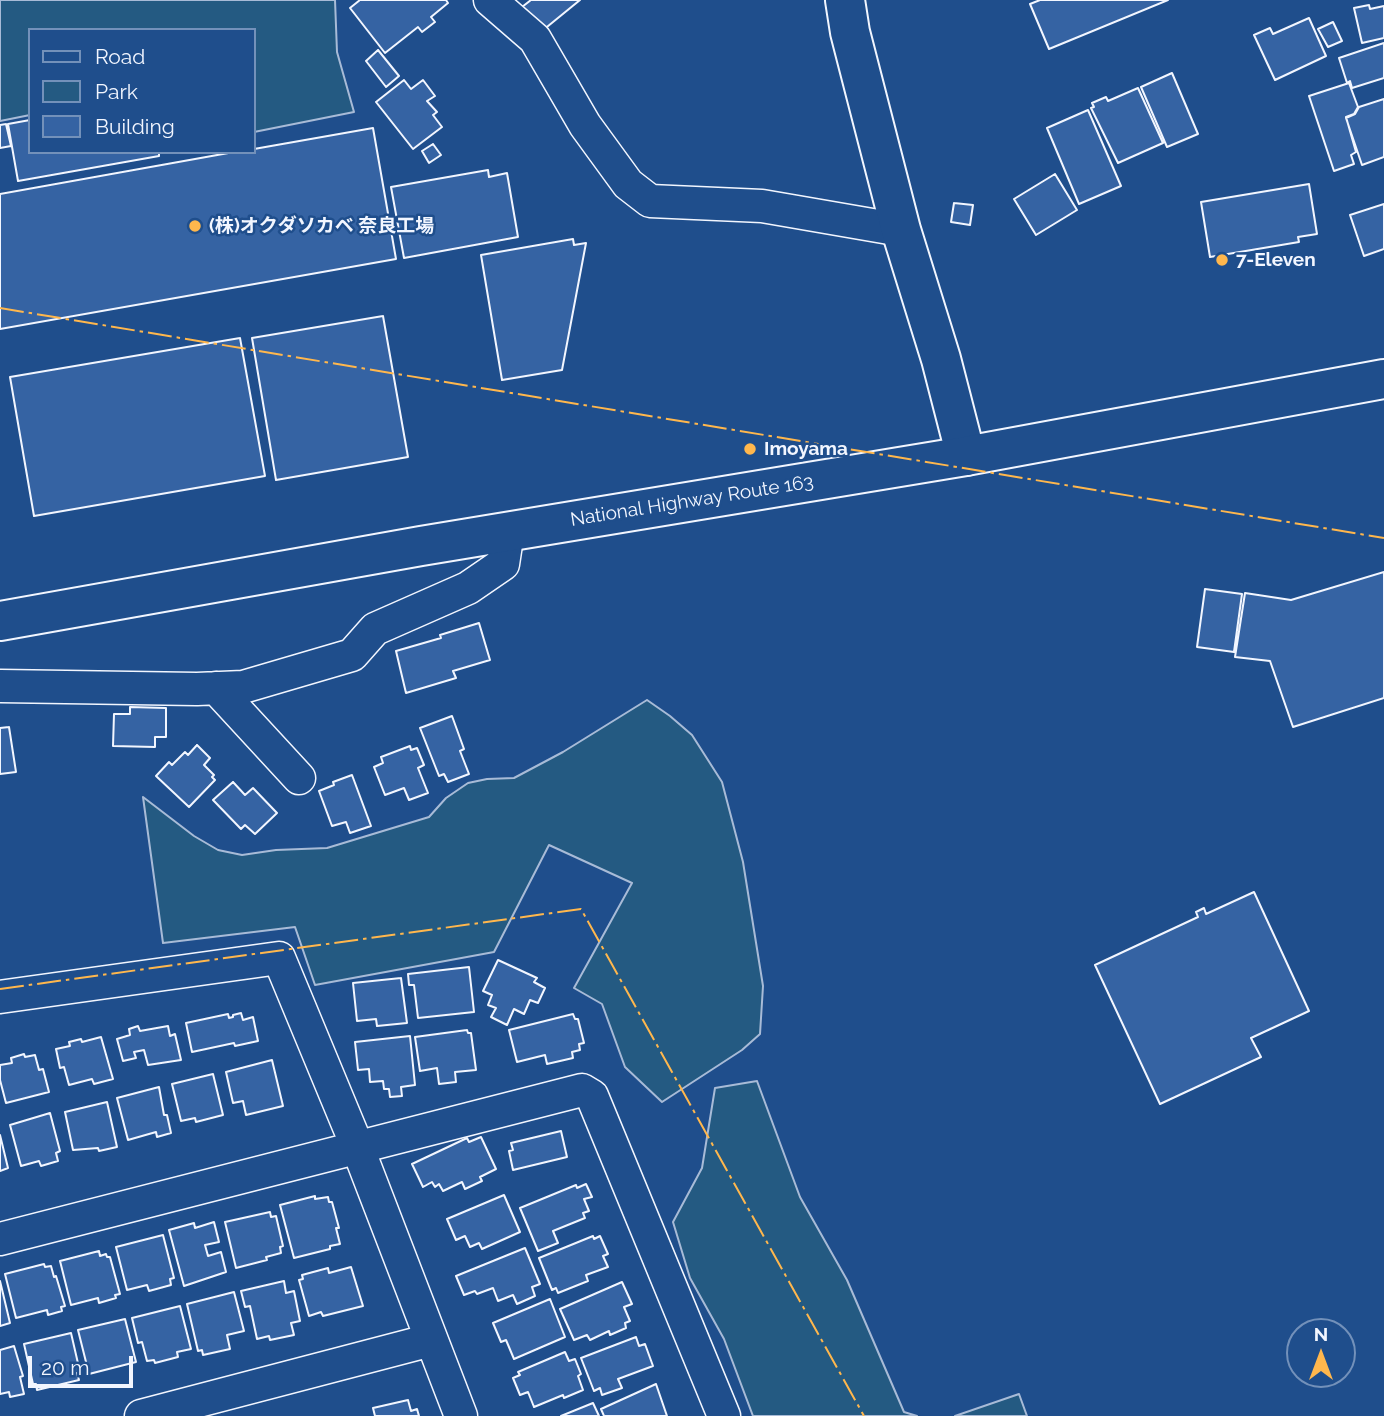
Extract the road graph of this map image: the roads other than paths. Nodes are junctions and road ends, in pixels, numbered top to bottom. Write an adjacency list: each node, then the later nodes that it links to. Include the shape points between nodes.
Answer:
1 (490, 0): 3 (street, via 535,39 592,135 628,184 650,201 762,206)
2 (845, 0): 3 (main road)
3 (901, 230): 5 (main road)
4 (1384, 379): 5 (main road, National Highway Route 163)
5 (966, 456): 6 (main road, National Highway Route 163)
6 (508, 531): 7 (main road, National Highway Route 163); 9 (street, via 503,564 468,587 375,629 352,655 243,687)
7 (0, 621)
8 (0, 686): 9 (street)
9 (216, 688): 10 (street)
10 (299, 778)
11 (0, 997): 12 (street, via 279,958)
12 (357, 1146): 13 (street); 14 (street); 17 (street, via 582,1090 592,1097)
13 (0, 1239)
14 (431, 1340): 15 (street); 16 (street)
15 (141, 1416)
16 (461, 1416)
17 (724, 1416)

